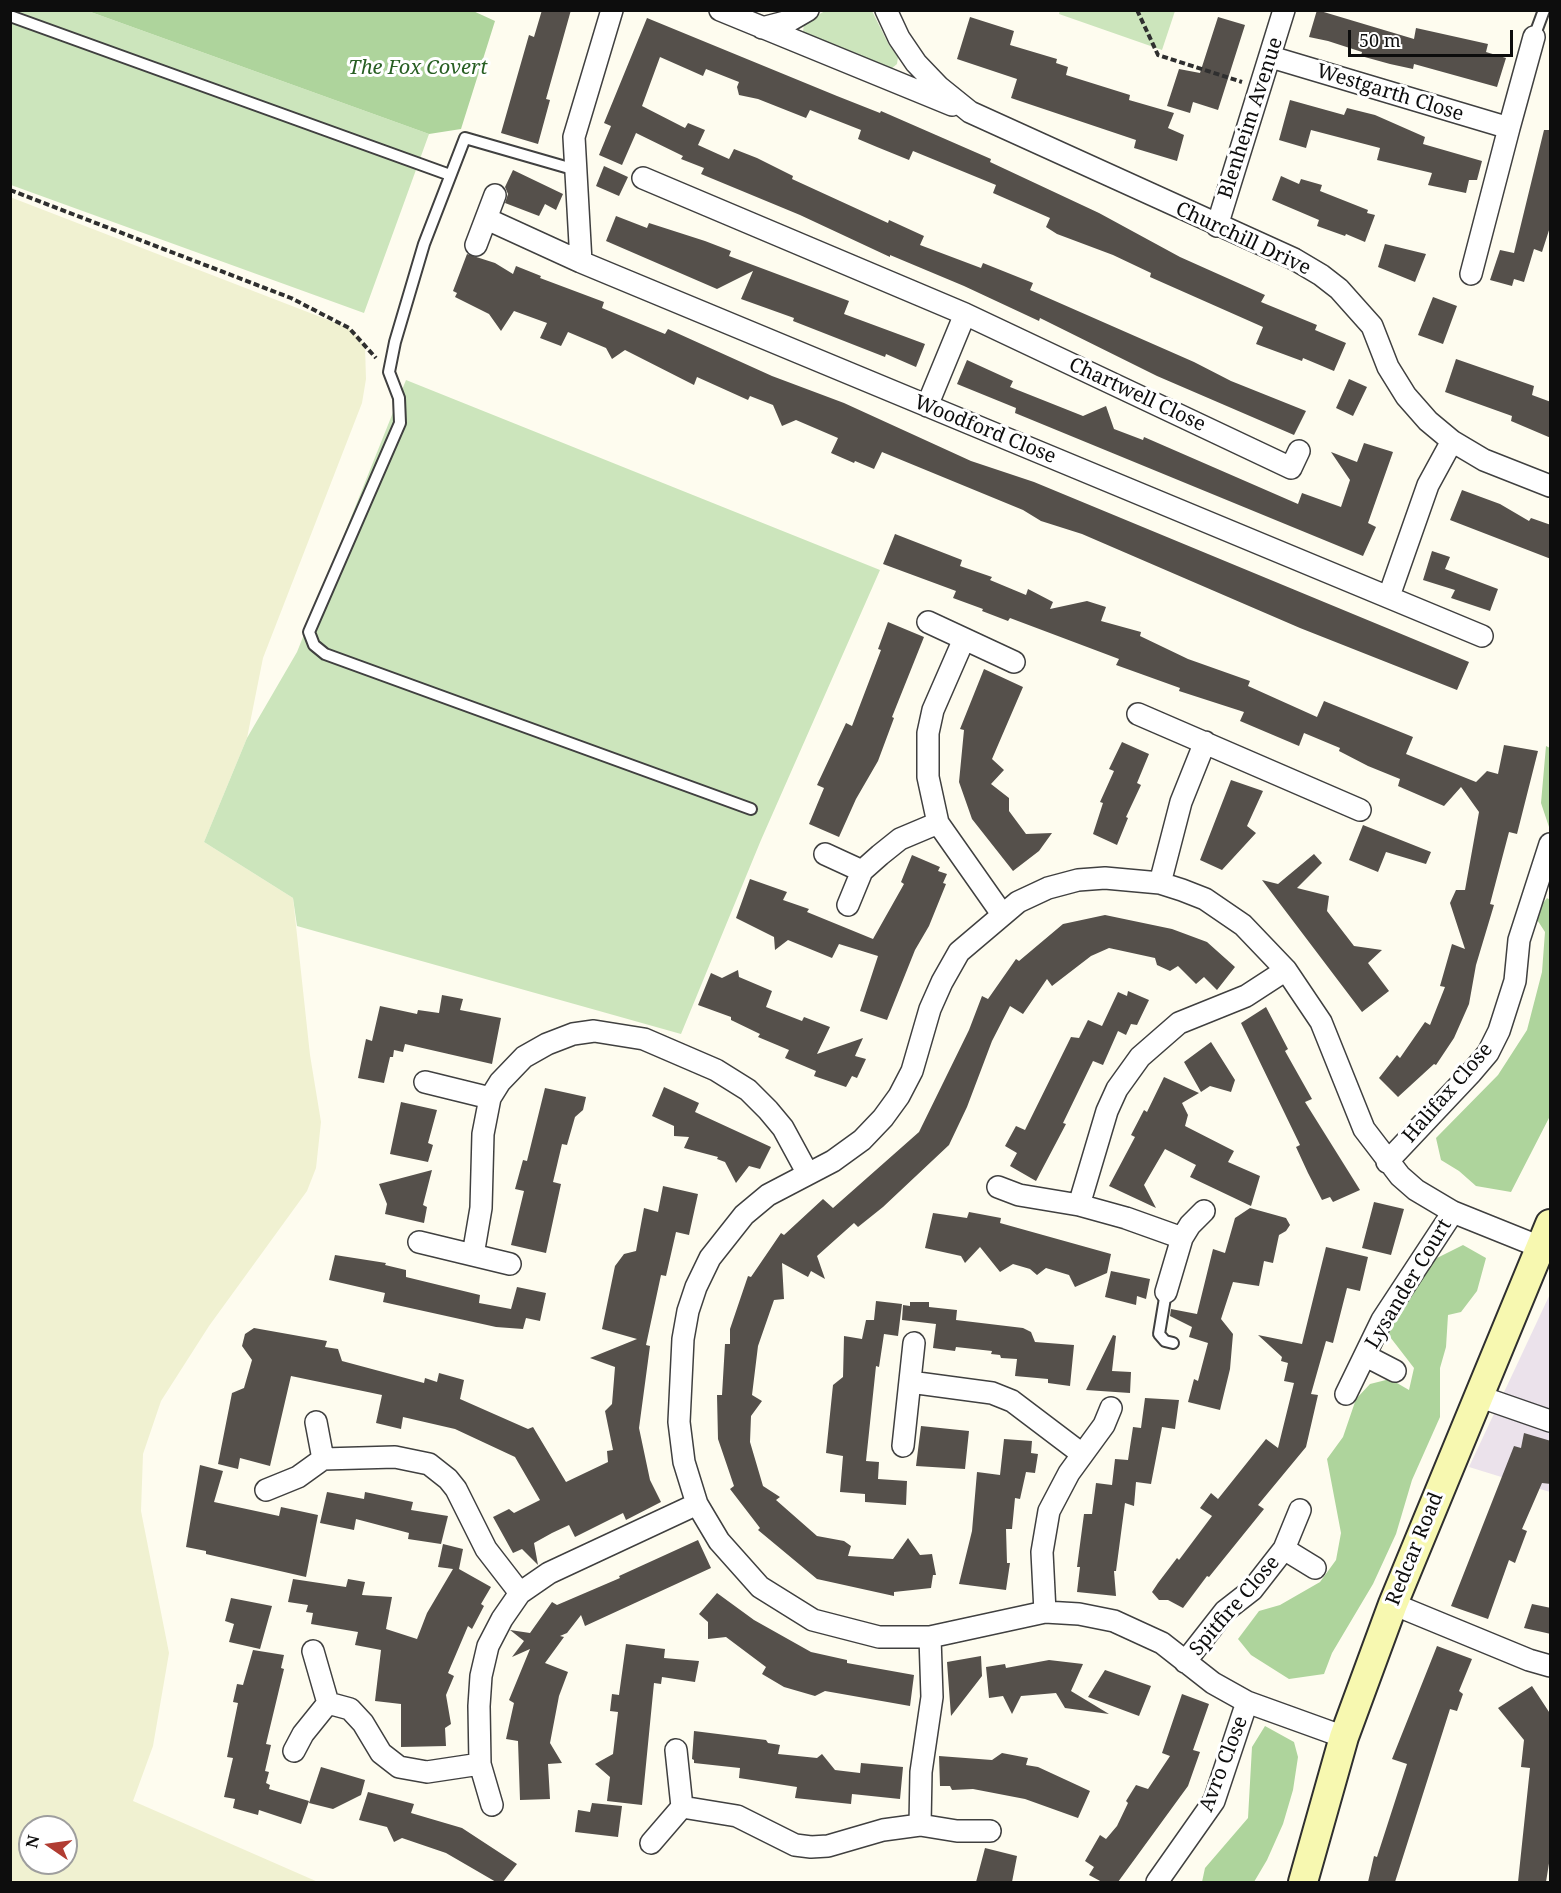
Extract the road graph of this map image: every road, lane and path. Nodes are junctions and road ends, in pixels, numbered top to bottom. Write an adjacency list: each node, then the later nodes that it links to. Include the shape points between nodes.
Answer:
1 (612, 10): 15 (street, via 574,136)
2 (720, 10): 9 (street, Churchill Drive)
3 (808, 10): 9 (street, via 789,21)
4 (886, 10): 13 (street, Churchill Drive, via 916,63)
5 (1137, 10): 12 (path, via 1158,55)
6 (1284, 10): 11 (street, Blenheim Avenue)
7 (1544, 10): 10 (lane)
8 (10, 16): 16 (lane)
9 (762, 28): 13 (street, Churchill Drive)
10 (1534, 37): 14 (street)
11 (1271, 57): 12 (street, Blenheim Avenue); 14 (street, Westgarth Close)
12 (1260, 87): 21 (street, Blenheim Avenue)
13 (970, 112): 21 (street, Churchill Drive)
14 (1509, 128): 24 (street)
15 (576, 170): 16 (lane, via 465,138); 23 (street)
16 (450, 174): 26 (lane, via 424,244)
17 (643, 178): 25 (street, Chartwell Close)
18 (10, 190): 26 (path, via 291,298 349,327)
19 (495, 195): 20 (street)
20 (487, 219): 22 (street); 23 (street, Woodford Close)
21 (1216, 226): 28 (street, Churchill Drive, via 1294,259 1339,289 1372,326 1388,367 1406,396)
22 (476, 245)
23 (581, 262): 27 (street, Woodford Close)
24 (1471, 274)
25 (965, 314): 27 (street); 29 (street, Chartwell Close, via 1291,468)
26 (388, 372): 38 (lane, via 399,398 400,423 315,615 309,632 314,645 325,654)
27 (927, 406): 31 (street, Woodford Close)
28 (1452, 441): 30 (street, Churchill Drive, via 1484,460); 31 (street, via 1428,485)
29 (1299, 451)
30 (1551, 486)
31 (1389, 596): 33 (street, Woodford Close)
32 (928, 622): 34 (street)
33 (1482, 636)
34 (964, 639): 35 (street); 40 (street, via 933,710 928,733 928,777)
35 (1014, 662)
36 (1138, 714): 37 (street)
37 (1205, 742): 39 (street); 44 (street, via 1181,802)
38 (751, 809)
39 (1360, 810)
40 (938, 823): 43 (street, via 900,839); 47 (street)
41 (1551, 844): 45 (street, Halifax Close)
42 (825, 854): 43 (street)
43 (862, 871): 46 (street)
44 (1160, 883): 47 (street, via 1078,880 1048,888); 48 (street, via 1205,899 1224,911)
45 (1545, 884): 51 (street, Halifax Close, via 1519,940 1508,1009 1488,1053)
46 (848, 905)
47 (1002, 914): 52 (street, via 959,952 930,1009 912,1071 883,1118 843,1154)
48 (1286, 970): 51 (street, via 1321,1022 1359,1120); 54 (street, via 1246,996 1179,1023 1140,1058 1117,1089 1107,1111)
49 (425, 1082): 50 (street)
50 (490, 1098): 52 (street, via 524,1057 573,1034 594,1031 644,1039 716,1070 748,1090 783,1128); 60 (street, via 483,1134 482,1208)
51 (1387, 1162): 56 (street, via 1416,1191)
52 (808, 1174): 77 (street, via 768,1195 744,1215 710,1258 691,1303 683,1340 679,1422 684,1462)
53 (998, 1187): 54 (street, via 1035,1199)
54 (1079, 1205): 58 (street)
55 (1204, 1211): 58 (street)
56 (1453, 1212): 57 (street); 65 (street, Lysander Court, via 1382,1320)
57 (1545, 1236): 69 (street, Redcar Road)
58 (1182, 1239): 62 (street)
59 (419, 1242): 60 (street)
60 (472, 1255): 61 (street)
61 (510, 1264)
62 (1166, 1292): 64 (lane, via 1160,1334 1164,1341)
63 (914, 1343): 67 (street)
64 (1173, 1343)
65 (1366, 1356): 66 (street, Lysander Court); 68 (street, Lysander Court)
66 (1395, 1371)
67 (910, 1382): 73 (street); 74 (street, via 992,1393 1012,1401)
68 (1346, 1394)
69 (1478, 1396): 71 (street); 82 (street, Redcar Road)
70 (1111, 1408): 74 (street, via 1099,1433)
71 (1551, 1421)
72 (316, 1422): 75 (street)
73 (903, 1446)
74 (1082, 1454): 83 (street, via 1047,1520 1042,1552)
75 (324, 1460): 76 (street, via 298,1477); 81 (street, via 416,1460 440,1471 456,1489 486,1549)
76 (266, 1490)
77 (697, 1504): 81 (street, via 549,1573); 84 (street, via 739,1565 760,1587 786,1605 813,1620 842,1629 879,1637)
78 (1300, 1510): 79 (street, Spitfire Close)
79 (1284, 1549): 80 (street, Spitfire Close); 86 (street, Spitfire Close, via 1252,1590 1225,1611)
80 (1315, 1568)
81 (520, 1593): 93 (street, via 488,1646 478,1706)
82 (1393, 1604): 87 (street); 90 (street, Redcar Road)
83 (1046, 1612): 84 (street); 86 (street, via 1114,1621 1162,1643)
84 (930, 1637): 96 (street, via 932,1697 921,1773)
85 (313, 1651): 89 (street)
86 (1185, 1662): 88 (street, via 1212,1683)
87 (1551, 1666)
88 (1248, 1702): 90 (street); 99 (street, Avro Close, via 1214,1800)
89 (328, 1703): 92 (street); 93 (street, via 350,1709 381,1753 399,1767 427,1772)
90 (1344, 1737): 100 (street, Redcar Road)
91 (676, 1750): 95 (street)
92 (294, 1751)
93 (480, 1764): 94 (street)
94 (492, 1805)
95 (682, 1807): 96 (street, via 737,1816 787,1841 811,1847); 98 (street)
96 (920, 1825): 97 (street)
97 (990, 1831)
98 (651, 1843)
99 (1157, 1882)
100 (1303, 1882)

